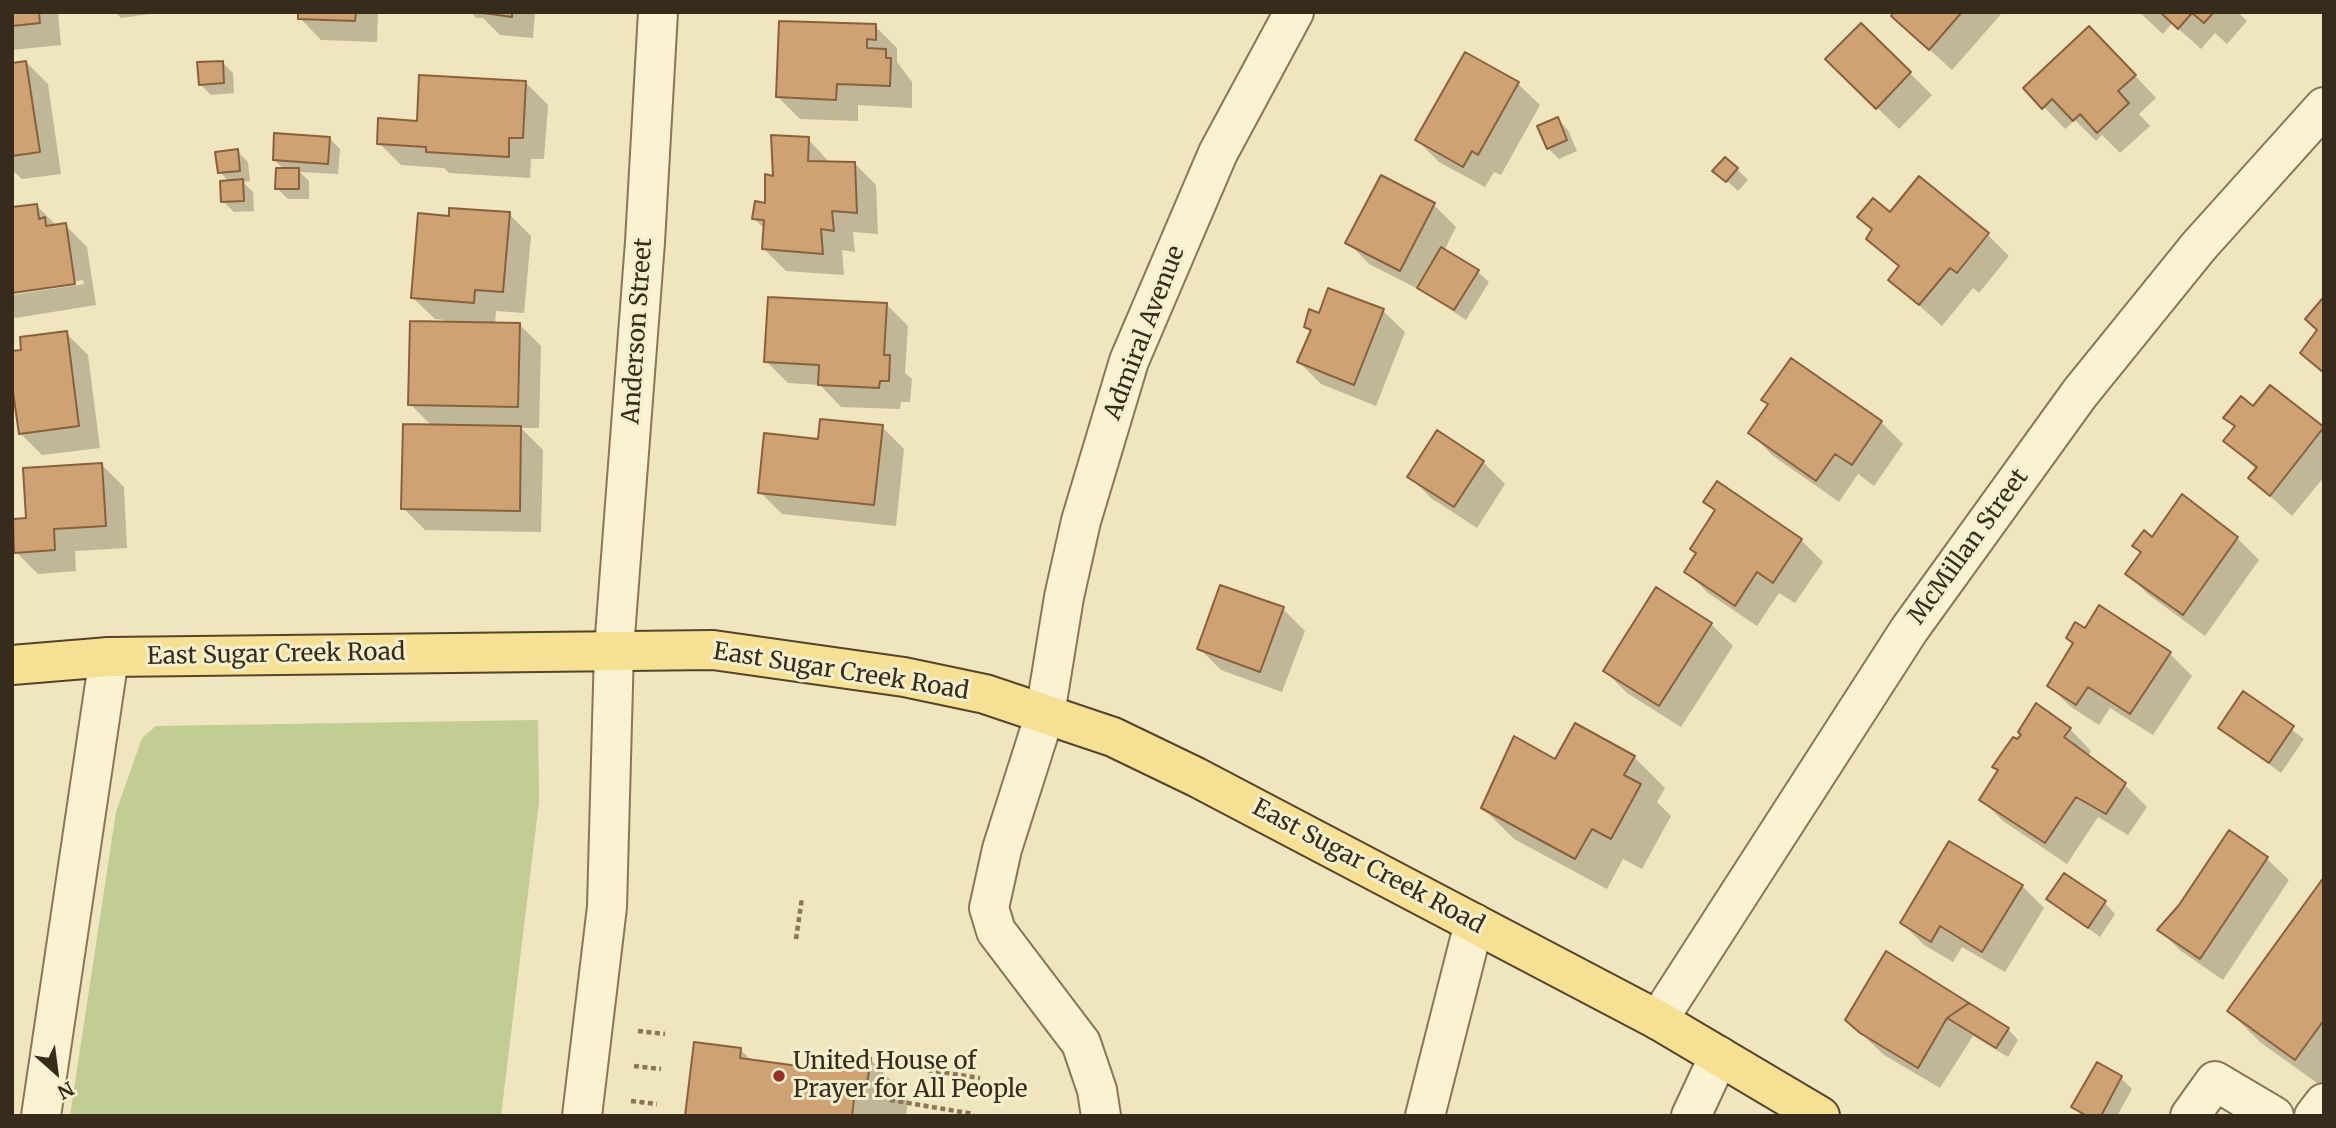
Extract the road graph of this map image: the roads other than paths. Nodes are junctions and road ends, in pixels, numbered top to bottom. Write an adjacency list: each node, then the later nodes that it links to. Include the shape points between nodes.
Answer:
1 (658, 12): 4 (street, Anderson Street)
2 (1294, 12): 7 (street, Admiral Avenue, via 1218,153 1129,361 1081,521)
3 (2324, 107): 9 (street, McMillan Street, via 2199,246 2080,393 1894,653)
4 (614, 649): 5 (main road, East Sugar Creek Road); 7 (main road, East Sugar Creek Road, via 713,650 904,677 985,694); 13 (street, Anderson Street, via 607,907)
5 (109, 657): 6 (main road, East Sugar Creek Road); 12 (street)
6 (12, 665)
7 (1045, 714): 8 (main road, East Sugar Creek Road, via 1113,737 1196,777); 14 (street, Admiral Avenue, via 1002,849 989,908 996,931 1081,1043)
8 (1474, 923): 9 (main road, East Sugar Creek Road); 15 (street)
9 (1658, 1020): 10 (main road, East Sugar Creek Road)
10 (1719, 1056): 16 (street); 17 (main road, East Sugar Creek Road)
11 (2324, 1103): 20 (street)
12 (41, 1116)
13 (582, 1116)
14 (1101, 1116)
15 (1425, 1116)
16 (1691, 1116)
17 (1820, 1116)
18 (2190, 1116): 19 (street, via 2215,1081)
19 (2274, 1116)
20 (2314, 1116)

